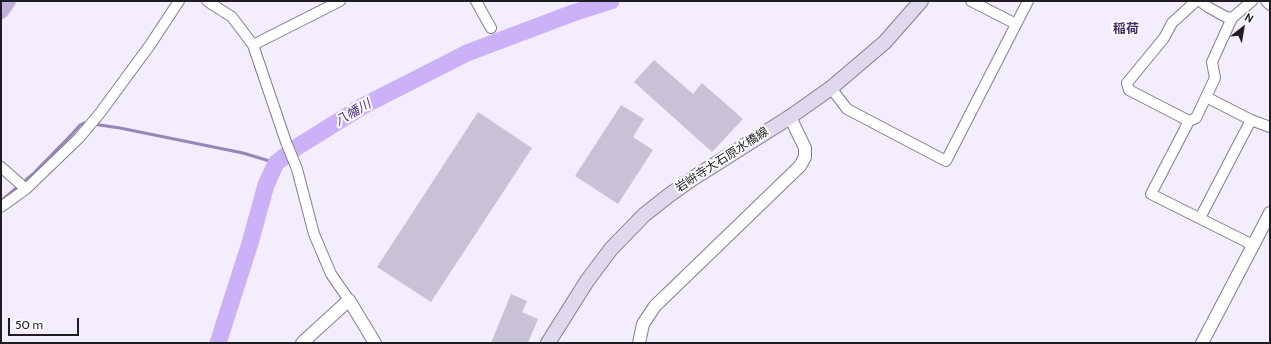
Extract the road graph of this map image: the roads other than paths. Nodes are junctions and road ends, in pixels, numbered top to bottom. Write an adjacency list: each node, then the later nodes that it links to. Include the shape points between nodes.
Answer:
1 (8, 1): 15 (main road)
2 (179, 1): 27 (street, via 100,113 79,138)
3 (207, 1): 19 (street, via 232,17)
4 (340, 1): 19 (street)
5 (476, 1): 18 (street)
6 (921, 1): 20 (main road, 岩峅寺大石原水橋線, via 885,42)
7 (971, 1): 13 (street)
8 (1028, 1): 17 (street)
9 (1196, 1): 24 (street, via 1172,23 1164,38 1127,82 1129,90)
10 (1200, 1): 16 (street)
11 (1252, 1): 16 (street)
12 (1266, 1): 14 (street)
13 (988, 5): 17 (street)
14 (1270, 5)
15 (1, 11)
16 (1232, 18): 21 (street, via 1212,62 1216,78)
17 (1016, 24): 20 (street, via 946,160 847,109)
18 (491, 28)
19 (253, 45): 32 (street, via 297,169 314,234 331,274)
20 (831, 88): 22 (main road, 岩峅寺大石原水橋線)
21 (1206, 97): 23 (street); 24 (street, via 1196,118)
22 (790, 117): 35 (main road, 岩峅寺大石原水橋線, via 692,179 644,215 611,249 587,281); 36 (street, via 805,148 805,157 800,166 655,306 643,324)
23 (1251, 120): 25 (street); 30 (street)
24 (1189, 121): 30 (street, via 1151,194)
25 (1270, 127)
26 (1, 167): 27 (street)
27 (26, 189): 28 (street)
28 (1, 207)
29 (1270, 213): 31 (street)
30 (1200, 218): 31 (street)
31 (1254, 245): 37 (street)
32 (349, 300): 33 (street); 34 (street)
33 (302, 343)
34 (375, 343)
35 (548, 343)
36 (640, 343)
37 (1202, 343)

